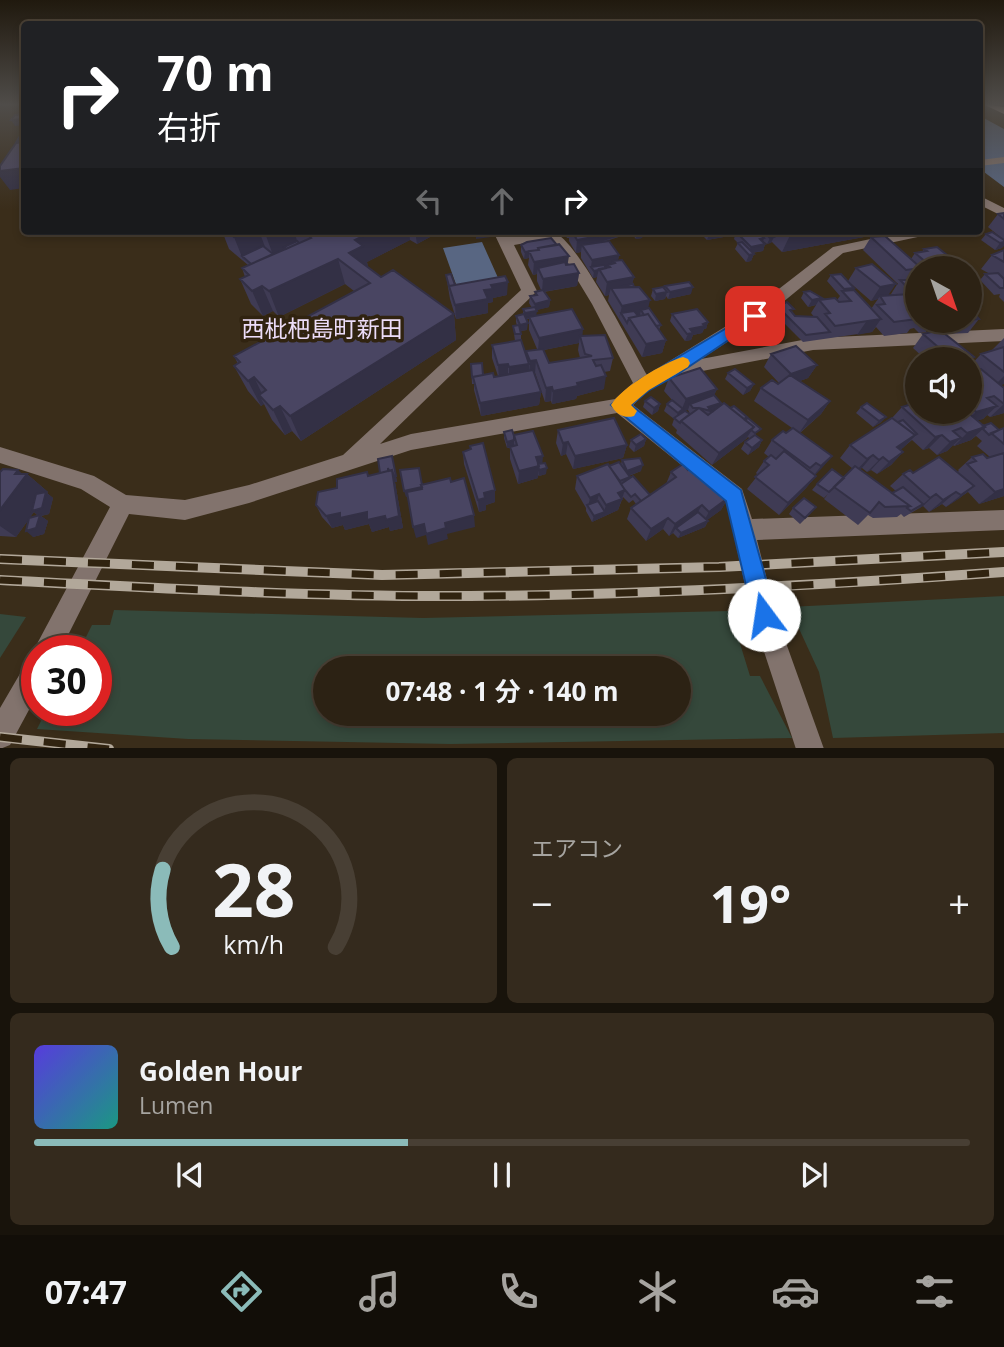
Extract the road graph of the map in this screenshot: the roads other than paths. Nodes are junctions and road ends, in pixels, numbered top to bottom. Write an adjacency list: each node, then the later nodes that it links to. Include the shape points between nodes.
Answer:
1 (1004, 160): 2 (street)
2 (983, 163)
3 (983, 202): 4 (street)
4 (1001, 213): 5 (street)
5 (983, 216)
6 (909, 235): 11 (street, via 838,250 755,316)
7 (502, 237): 12 (street, via 550,235 560,240); 15 (street, via 529,290)
8 (1004, 335): 9 (street)
9 (933, 340): 10 (street); 11 (street, via 813,344)
10 (942, 347)
11 (669, 372): 12 (street)
12 (643, 385): 13 (street)
13 (620, 405): 15 (street, via 411,442); 18 (street, via 735,496)
14 (0, 455): 16 (street, via 87,482)
15 (347, 463): 16 (street, via 185,510)
16 (122, 504): 19 (street)
17 (1004, 520): 18 (street)
18 (743, 530): 22 (street, via 764,615)
19 (56, 635)
20 (21, 698): 21 (street)
21 (0, 735)
22 (810, 748)

